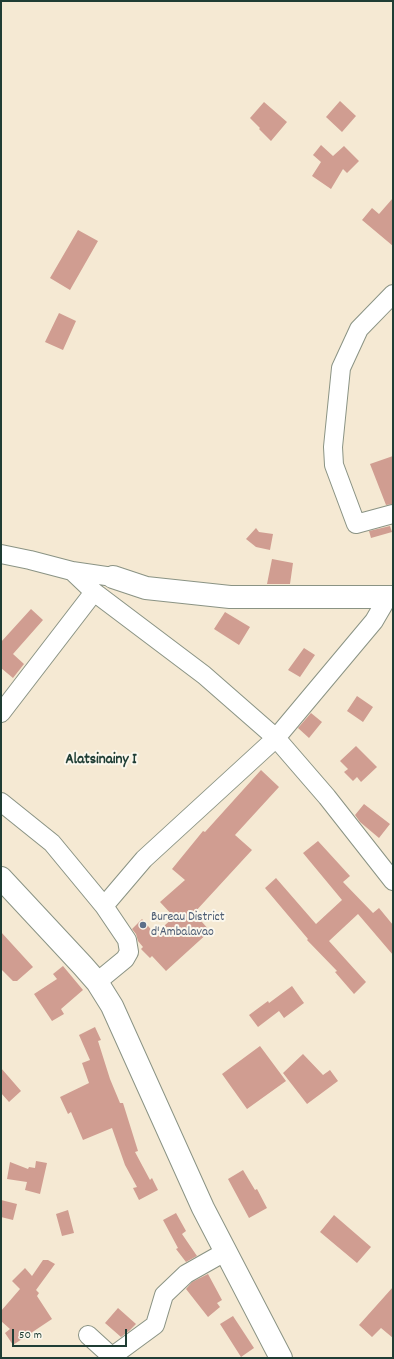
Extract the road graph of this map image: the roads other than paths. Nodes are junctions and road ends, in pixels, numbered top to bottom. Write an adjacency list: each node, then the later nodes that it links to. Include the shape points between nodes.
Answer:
1 (393, 294): 2 (street, via 359,329 341,368 333,447 334,465 356,524)
2 (393, 514)
3 (1, 554): 4 (street)
4 (72, 571): 5 (street); 6 (street)
5 (112, 577): 7 (main road, via 146,588 230,598)
6 (94, 592): 8 (street); 9 (street, via 204,675)
7 (391, 597): 9 (street)
8 (1, 712)
9 (276, 738): 12 (street, via 327,796); 13 (street, via 144,859)
10 (1, 802): 13 (street, via 52,843)
11 (1, 878): 14 (main road)
12 (393, 881)
13 (104, 906): 14 (street, via 127,940 129,952 125,959)
14 (97, 982): 15 (main road, via 112,1006)
15 (225, 1252): 17 (street, via 186,1274 164,1295 155,1325); 18 (main road)
16 (88, 1335): 17 (street)
17 (110, 1357)
18 (281, 1358)

